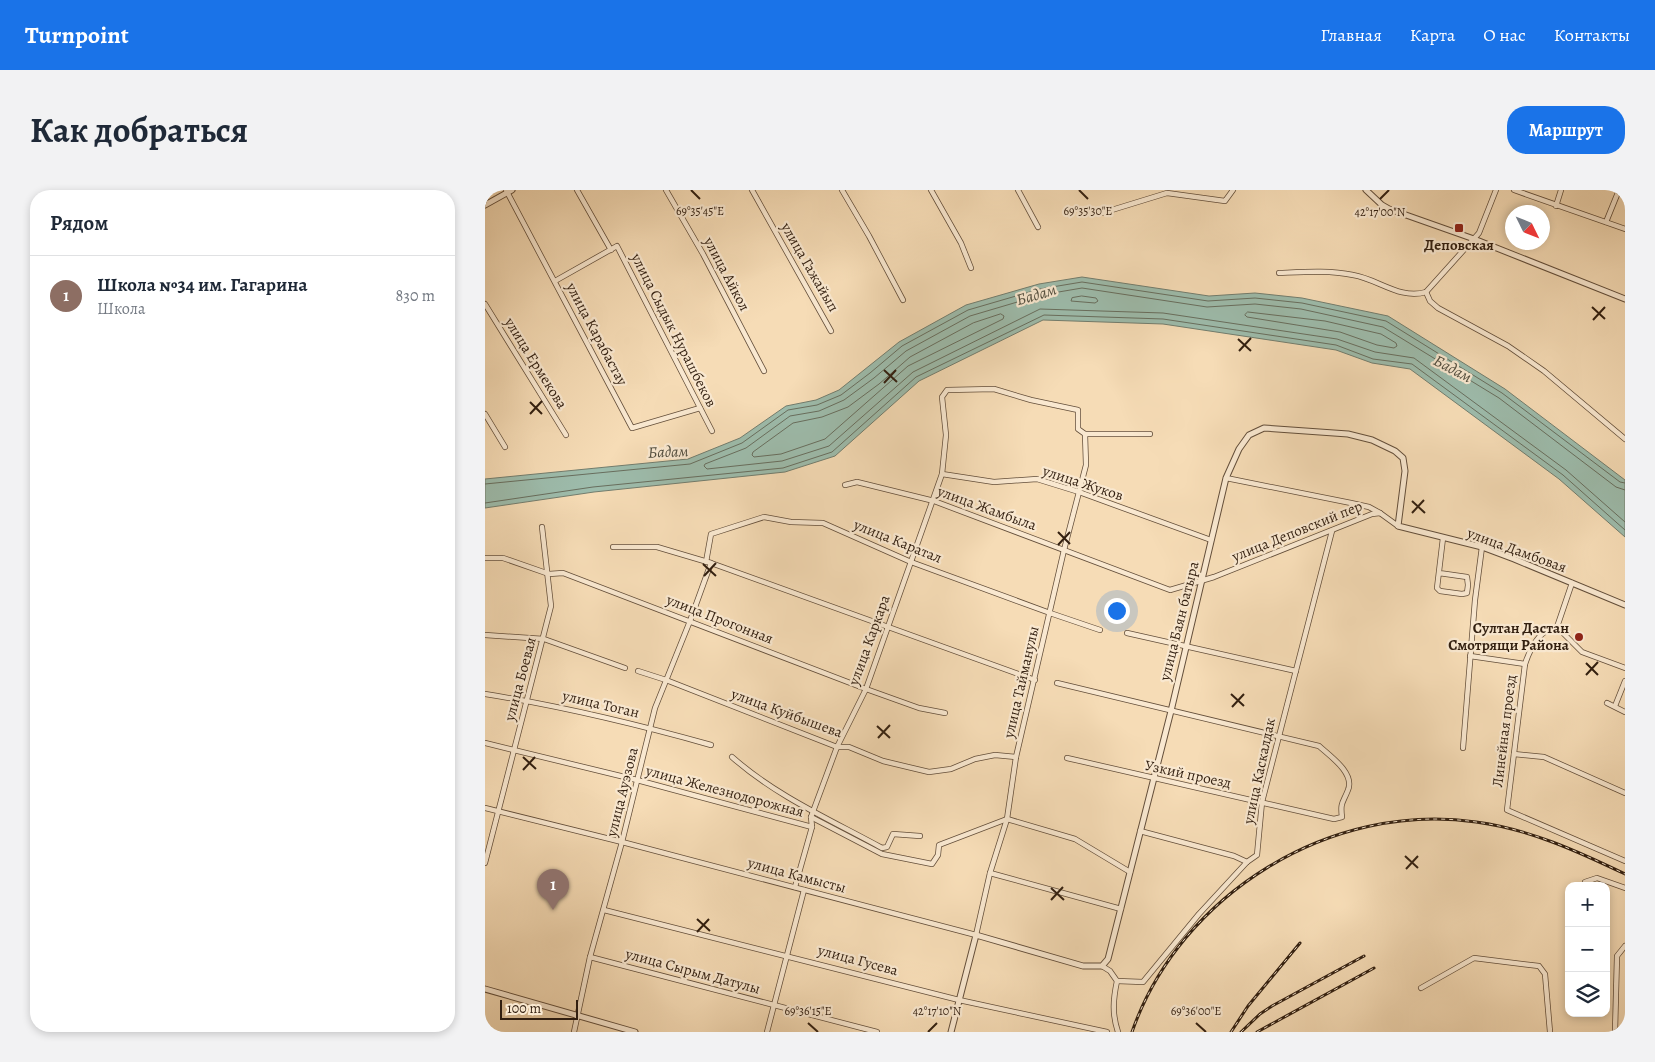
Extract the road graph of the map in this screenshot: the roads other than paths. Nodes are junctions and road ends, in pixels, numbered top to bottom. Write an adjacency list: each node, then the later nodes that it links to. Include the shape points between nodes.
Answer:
1 (577, 190): 21 (street, улица Сыдык Нурашбеков)
2 (666, 190): 30 (street, улица Айкол)
3 (751, 190): 29 (street, улица Гажайып)
4 (842, 190): 27 (street)
5 (931, 190): 22 (street, via 961,243)
6 (1018, 190): 18 (street)
7 (1233, 190): 16 (street, via 1225,201 1167,193)
8 (1366, 190): 20 (street, via 1389,209)
9 (1495, 190): 20 (street)
10 (1514, 190): 15 (street)
11 (1561, 190): 15 (street)
12 (1619, 190): 17 (street)
13 (508, 191): 14 (street); 24 (street, улица Карабастау)
14 (485, 205)
15 (1556, 206): 17 (street)
16 (1102, 213)
17 (1607, 222): 19 (street)
18 (1038, 227)
19 (1625, 229)
20 (1474, 240): 25 (street); 26 (street)
21 (611, 250): 24 (street, улица Сыдык Нурашбеков); 32 (street, улица Сыдык Нурашбеков, via 617,246)
22 (971, 268)
23 (1279, 273): 25 (street, via 1354,275 1409,294)
24 (555, 281): 32 (street, улица Карабастау, via 632,428)
25 (1427, 292): 38 (street, via 1430,302 1438,308 1508,346 1544,371)
26 (1625, 299)
27 (903, 300)
28 (485, 304): 37 (street, улица Ермекова)
29 (831, 331)
30 (764, 370)
31 (942, 396): 35 (street, улица Тайманулы, via 947,390 994,389 1078,410 1078,429); 40 (street, улица Каркара, via 946,435)
32 (700, 408): 34 (street, улица Сыдык Нурашбеков)
33 (485, 414): 39 (street)
34 (712, 431)
35 (1085, 434): 36 (street); 43 (street, улица Тайманулы, via 1086,465)
36 (1150, 434)
37 (566, 435)
38 (1625, 439)
39 (505, 447)
40 (942, 474): 43 (street, улица Жуков, via 994,482 1037,479); 44 (street, улица Каркара)
41 (1226, 478): 45 (street, via 1369,507); 46 (street, улица Баян батыра, via 1239,449 1249,436 1264,428 1348,434 1373,440 1403,458 1405,471); 50 (street, улица Баян батыра)
42 (845, 485): 44 (street, улица Жамбыла, via 857,482)
43 (1079, 492): 50 (street, улица Жуков); 53 (street, улица Тайманулы)
44 (934, 501): 53 (street, улица Жамбыла); 56 (street, улица Каркара)
45 (1380, 513): 46 (street, улица Деповский пер); 48 (street, улица Деповский пер)
46 (1398, 526): 49 (street, улица Дамбовая)
47 (543, 527): 58 (street, улица Боевая)
48 (1332, 531): 59 (street, улица Деповский пер); 76 (street, улица Каскалдак)
49 (1443, 538): 52 (street, улица Дамбовая); 57 (street)
50 (1211, 540): 59 (street, улица Баян батыра)
51 (613, 547): 55 (street, via 657,547)
52 (1482, 548): 60 (street, улица Дамбовая); 71 (street)
53 (1064, 550): 59 (street, улица Жамбыла, via 1170,590); 62 (street, улица Тайманулы)
54 (485, 558): 58 (street, улица Прогонная, via 503,558)
55 (708, 562): 56 (street, улица Каратал, via 711,534 764,517 823,524); 63 (street, улица Ауэзова); 64 (street)
56 (911, 562): 62 (street, улица Каратал); 64 (street, улица Каркара)
57 (1439, 573): 57 (street, via 1437,588 1440,591 1467,593 1467,577)
58 (549, 574): 63 (street, улица Прогонная, via 563,573); 69 (street, улица Боевая, via 551,606)
59 (1203, 580): 70 (street, улица Баян батыра)
60 (1572, 583): 61 (street, улица Дамбовая); 65 (street)
61 (1625, 606)
62 (1050, 613): 66 (street, улица Каратал); 78 (street, улица Тайманулы)
63 (690, 621): 77 (street, улица Ауэзова); 81 (street, улица Прогонная)
64 (888, 626): 78 (street); 81 (street, улица Каркара)
65 (1557, 626): 72 (street, Линейная проезд, via 1550,628 1530,648); 74 (street, via 1581,652)
66 (1100, 630)
67 (1127, 633): 70 (street)
68 (485, 635): 69 (street)
69 (543, 639): 73 (street); 83 (street, улица Боевая)
70 (1186, 646): 76 (street); 86 (street, улица Баян батыра)
71 (1470, 656): 72 (street); 94 (street)
72 (1525, 664): 96 (street, Линейная проезд)
73 (625, 668)
74 (1625, 668)
75 (638, 671): 77 (street, улица Куйбышева)
76 (1295, 671): 90 (street, улица Каскалдак)
77 (665, 680): 89 (street, улица Ауэзова); 93 (street, улица Куйбышева)
78 (1035, 680): 98 (street, улица Тайманулы)
79 (1625, 681): 85 (street)
80 (1057, 682): 86 (street)
81 (866, 688): 88 (street, улица Прогонная, via 919,708); 93 (street, улица Каркара)
82 (485, 694): 83 (street, улица Тоган)
83 (527, 700): 89 (street, улица Тоган); 95 (street, улица Боевая)
84 (1607, 703): 85 (street)
85 (1615, 706): 87 (street)
86 (1171, 711): 90 (street); 100 (street, улица Баян батыра)
87 (1625, 712)
88 (945, 713)
89 (650, 728): 92 (street, улица Тоган); 101 (street, улица Ауэзова)
90 (1279, 737): 103 (street, улица Каскалдак); 103 (street, Узкий проезд, via 1319,746 1340,763 1349,780 1349,788 1340,805 1342,817 1334,819)
91 (485, 743): 95 (street, улица Железнодорожная)
92 (711, 745)
93 (837, 748): 98 (street, улица Куйбышева, via 849,747 883,761 929,772 951,769 995,755); 105 (street, улица Каркара)
94 (1463, 748)
95 (515, 750): 101 (street, улица Железнодорожная); 106 (street, улица Боевая)
96 (1514, 754): 102 (street, via 1544,757); 113 (street, Линейная проезд, via 1507,810)
97 (732, 757): 105 (street, via 752,775)
98 (1016, 757): 108 (street, улица Тайманулы)
99 (1067, 758): 100 (street, Узкий проезд)
100 (1153, 779): 103 (street, Узкий проезд); 110 (street, улица Баян батыра)
101 (637, 780): 109 (street, улица Железнодорожная); 112 (street, улица Ауэзова)
102 (1625, 793)
103 (1262, 802): 114 (street, улица Каскалдак, via 1257,855)
104 (485, 808): 106 (street, улица Камысты)
105 (814, 811): 107 (street, улица Каркара); 111 (street, via 882,848 887,847 893,834)
106 (499, 812): 112 (street, улица Камысты); 115 (street, улица Боевая)
107 (811, 817): 108 (street, улица Железнодорожная, via 882,854 932,864 938,855 939,844); 109 (street)
108 (1007, 819): 116 (street, via 1075,839); 117 (street, улица Тайманулы)
109 (812, 827): 121 (street)
110 (1140, 831): 114 (street); 116 (street, улица Баян батыра)
111 (920, 836)
112 (623, 842): 121 (street, улица Камысты); 125 (street, улица Ауэзова)
113 (1625, 861)
114 (1247, 862): 131 (street, улица Каскалдак, via 1143,982)
115 (485, 863)
116 (1130, 872): 124 (street, улица Баян батыра)
117 (990, 873): 124 (street); 126 (street, улица Тайманулы)
118 (1585, 882): 119 (street, via 1597,878)
119 (1608, 882)
120 (1610, 883): 122 (street)
121 (795, 887): 123 (street, улица Камысты)
122 (1625, 888)
123 (804, 890): 126 (street, улица Камысты); 128 (street)
124 (1121, 909): 130 (street, улица Баян батыра, via 1108,959)
125 (604, 910): 128 (street, улица Гусева); 129 (street, улица Ауэзова)
126 (976, 935): 130 (street, улица Камысты, via 1083,966); 134 (street)
127 (1625, 946): 145 (street, via 1617,956)
128 (787, 955): 134 (street, улица Гусева); 135 (street)
129 (590, 957): 135 (street, улица Сырым Датулы); 136 (street, улица Ауэзова)
130 (1102, 966): 131 (street)
131 (1117, 981): 143 (street, via 1113,1018)
132 (1421, 988): 144 (street, via 1474,958 1539,966 1545,974)
133 (485, 989): 136 (street)
134 (959, 1000): 141 (street); 142 (street, улица Гусева)
135 (775, 1006): 139 (street); 140 (street, улица Сырым Датулы)
136 (577, 1016): 137 (street, улица Ауэзова); 138 (street)
137 (574, 1032)
138 (635, 1032)
139 (767, 1032)
140 (877, 1032)
141 (951, 1032)
142 (1107, 1032)
143 (1118, 1032)
144 (1549, 1032)
145 (1615, 1032)

